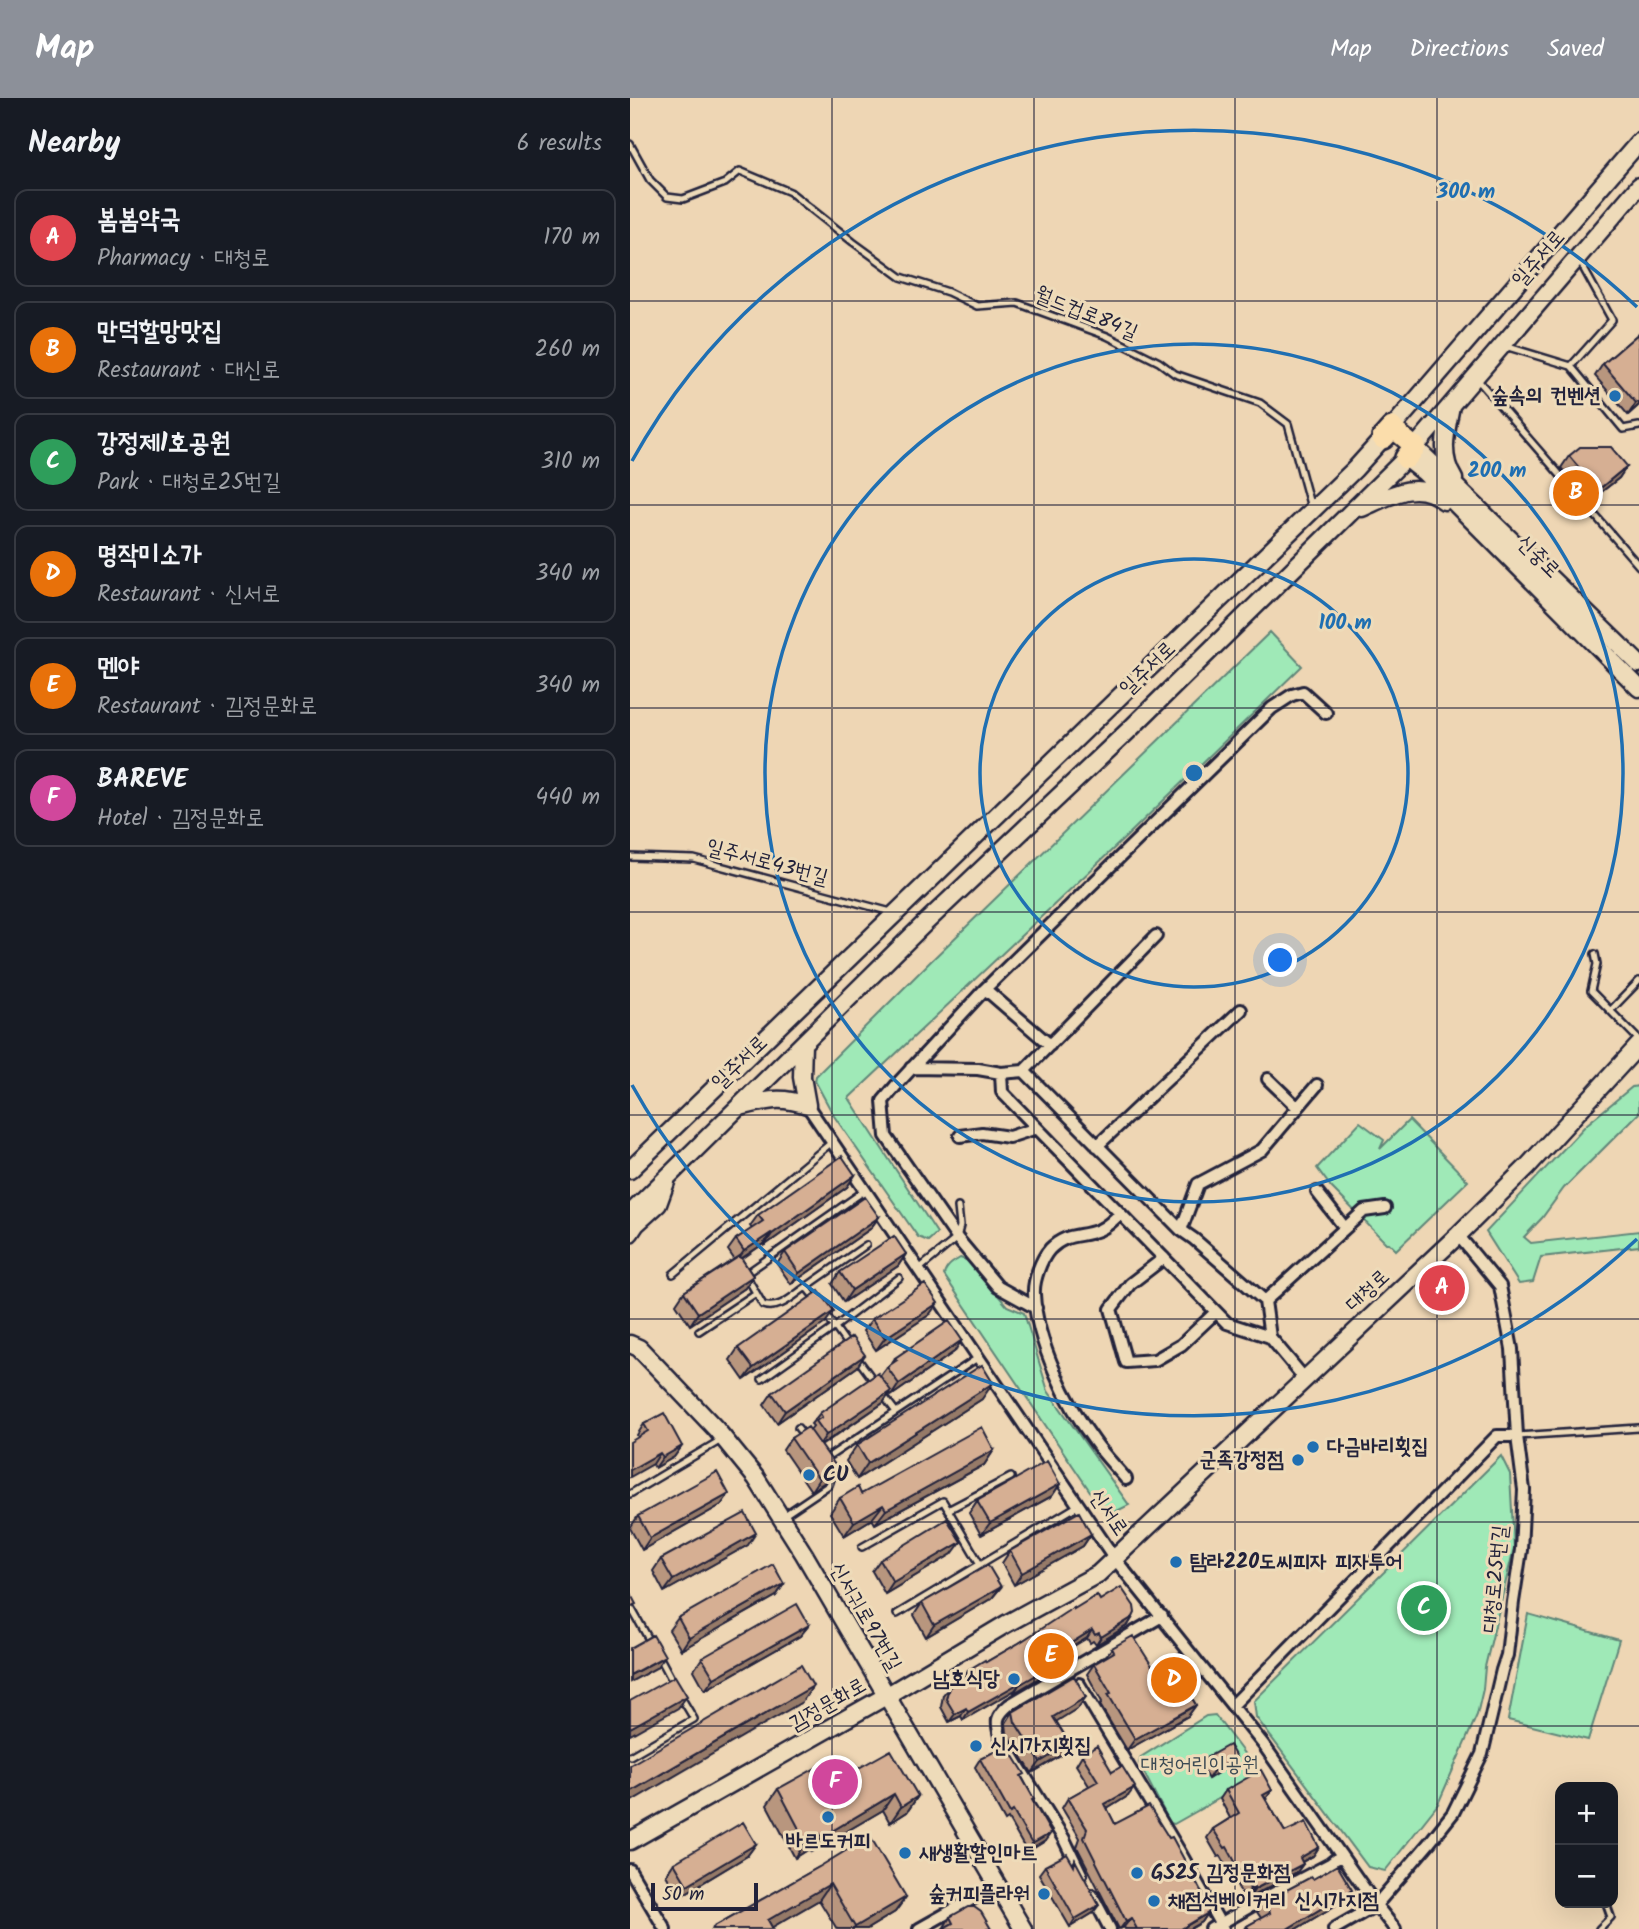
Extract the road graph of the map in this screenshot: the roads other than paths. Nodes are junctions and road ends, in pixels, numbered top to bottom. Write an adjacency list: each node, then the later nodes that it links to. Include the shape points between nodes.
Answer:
1 (1639, 142): 10 (main road, 일주서로)
2 (630, 144): 12 (lane, 월드컵로84길, via 650,180 667,197 683,199 725,183 740,171 790,192 901,277 977,306 1017,303 1107,336 1175,374 1260,403 1288,424)
3 (1639, 186): 4 (main road, 일주서로)
4 (1577, 257): 5 (main road, 일주서로); 6 (lane, via 1612,320)
5 (1502, 345): 6 (lane); 7 (main road, 일주서로)
6 (1571, 366): 9 (lane, via 1623,429)
7 (1475, 377): 8 (main road, 일주서로); 15 (lane)
8 (1452, 403): 11 (main road, 일주서로); 14 (main road, via 1445,434 1446,465 1479,503)
9 (1639, 426)
10 (1387, 433): 11 (main road); 12 (main road, 일주서로)
11 (1410, 452): 13 (main road, 일주서로); 14 (main road, 신중로, via 1425,473)
12 (1312, 511): 20 (main road, 일주서로)
13 (1350, 514): 14 (main road, via 1400,491 1423,489 1441,498 1459,516); 28 (main road, 일주서로)
14 (1476, 515): 16 (main road); 17 (main road, 신중로)
15 (1639, 566)
16 (1639, 664)
17 (1639, 688)
18 (1326, 713): 24 (street, via 1303,692 1272,708)
19 (630, 858): 20 (lane, 일주서로43번길, via 694,859)
20 (894, 913): 42 (main road, 일주서로)
21 (1156, 936): 29 (street)
22 (1595, 954): 26 (lane, via 1591,991)
23 (1639, 981): 26 (lane)
24 (985, 989): 29 (street); 30 (street)
25 (1241, 1010): 41 (street)
26 (1611, 1010): 27 (lane)
27 (1639, 1043): 53 (main road, 대청로, via 1527,1167)
28 (803, 1044): 35 (main road); 36 (main road, 일주서로)
29 (1050, 1045): 31 (street)
30 (911, 1068): 32 (street); 54 (street, via 883,1101 886,1136)
31 (1024, 1071): 32 (street); 41 (street)
32 (1001, 1073): 38 (street, via 1002,1092)
33 (1268, 1079): 37 (street)
34 (1317, 1086): 37 (street)
35 (807, 1105): 36 (main road, via 771,1099); 40 (street, 신서로)
36 (738, 1108): 43 (main road, 일주서로)
37 (1298, 1108): 51 (street, via 1262,1150 1198,1184)
38 (1037, 1128): 39 (street, via 1009,1137); 48 (street)
39 (960, 1136)
40 (832, 1142): 44 (street, 신서로); 58 (lane)
41 (1097, 1146): 51 (street)
42 (630, 1170)
43 (668, 1177): 49 (main road, 일주서로); 52 (main road, via 658,1204)
44 (865, 1190): 57 (street, 신서로); 61 (lane, via 750,1271 747,1277)
45 (1317, 1192): 50 (street)
46 (958, 1207): 54 (lane)
47 (1385, 1208): 50 (street, via 1364,1211)
48 (1120, 1213): 56 (street); 63 (street, via 1098,1231 1063,1238 1048,1251 1033,1291)
49 (630, 1214)
50 (1345, 1228): 62 (street)
51 (1181, 1230): 62 (street)
52 (630, 1233)
53 (1458, 1235): 72 (main road, 대청로); 76 (street, 대청로25번길, via 1500,1286 1512,1349)
54 (957, 1238): 57 (lane); 63 (street, via 998,1287)
55 (866, 1245): 60 (lane)
56 (1164, 1258): 64 (street); 64 (street, via 1130,1284 1111,1309 1126,1362 1155,1360 1181,1345)
57 (919, 1269): 70 (street, 신서로)
58 (673, 1274)
59 (899, 1278): 65 (lane)
60 (806, 1287): 61 (lane, via 770,1308); 65 (lane)
61 (756, 1293): 67 (lane)
62 (1265, 1301): 68 (street)
63 (1036, 1308): 80 (street, via 1038,1326 1063,1391 1095,1443)
64 (1216, 1312): 68 (street, via 1227,1323)
65 (835, 1327): 71 (lane); 73 (lane)
66 (630, 1331): 69 (main road, 신서귀로97번길)
67 (699, 1331)
68 (1270, 1337): 72 (street)
69 (635, 1346): 77 (main road, 신서귀로97번길)
70 (979, 1357): 73 (lane); 82 (street, 신서로)
71 (762, 1379)
72 (1305, 1379): 86 (main road, 대청로)
73 (896, 1412): 84 (lane, via 822,1462 832,1475 829,1485)
74 (798, 1428): 78 (lane)
75 (1639, 1428): 76 (lane)
76 (1517, 1436): 93 (street, via 1497,1436); 99 (street, 대청로25번길, via 1524,1490 1521,1550 1507,1655 1482,1754 1453,1813)
77 (724, 1438): 81 (lane); 84 (main road, 신서귀로97번길)
78 (806, 1439)
79 (1011, 1477): 83 (lane)
80 (1126, 1479)
81 (630, 1494)
82 (1079, 1504): 86 (street, 신서로); 87 (lane)
83 (948, 1510): 85 (lane, via 943,1501); 87 (lane)
84 (781, 1518): 92 (main road, 신서귀로97번길)
85 (862, 1547)
86 (1115, 1559): 90 (street, 신서로); 92 (main road, 김정문화로, via 1098,1574)
87 (980, 1564): 89 (lane)
88 (630, 1606): 94 (lane, via 694,1719)
89 (897, 1614)
90 (1162, 1616): 91 (street); 93 (street, 신서로)
91 (1070, 1670): 101 (street); 105 (street, via 1009,1705 1001,1712 998,1727)
92 (887, 1696): 95 (main road, 김정문화로); 98 (main road, 신서귀로97번길)
93 (1233, 1705): 96 (street, 신서로)
94 (630, 1756)
95 (630, 1841)
96 (1341, 1855): 99 (street, 신서로); 101 (street)
97 (630, 1870): 102 (street)
98 (997, 1885): 103 (street); 104 (main road, 신서귀로97번길)
99 (1376, 1905): 106 (street, 대청로25번길); 107 (street, 신서로)
100 (1608, 1908): 108 (lane, via 1611,1917)
101 (1218, 1927)
102 (665, 1929)
103 (919, 1929)
104 (1023, 1929)
105 (1110, 1929)
106 (1334, 1929)
107 (1395, 1929)
108 (1599, 1929)

